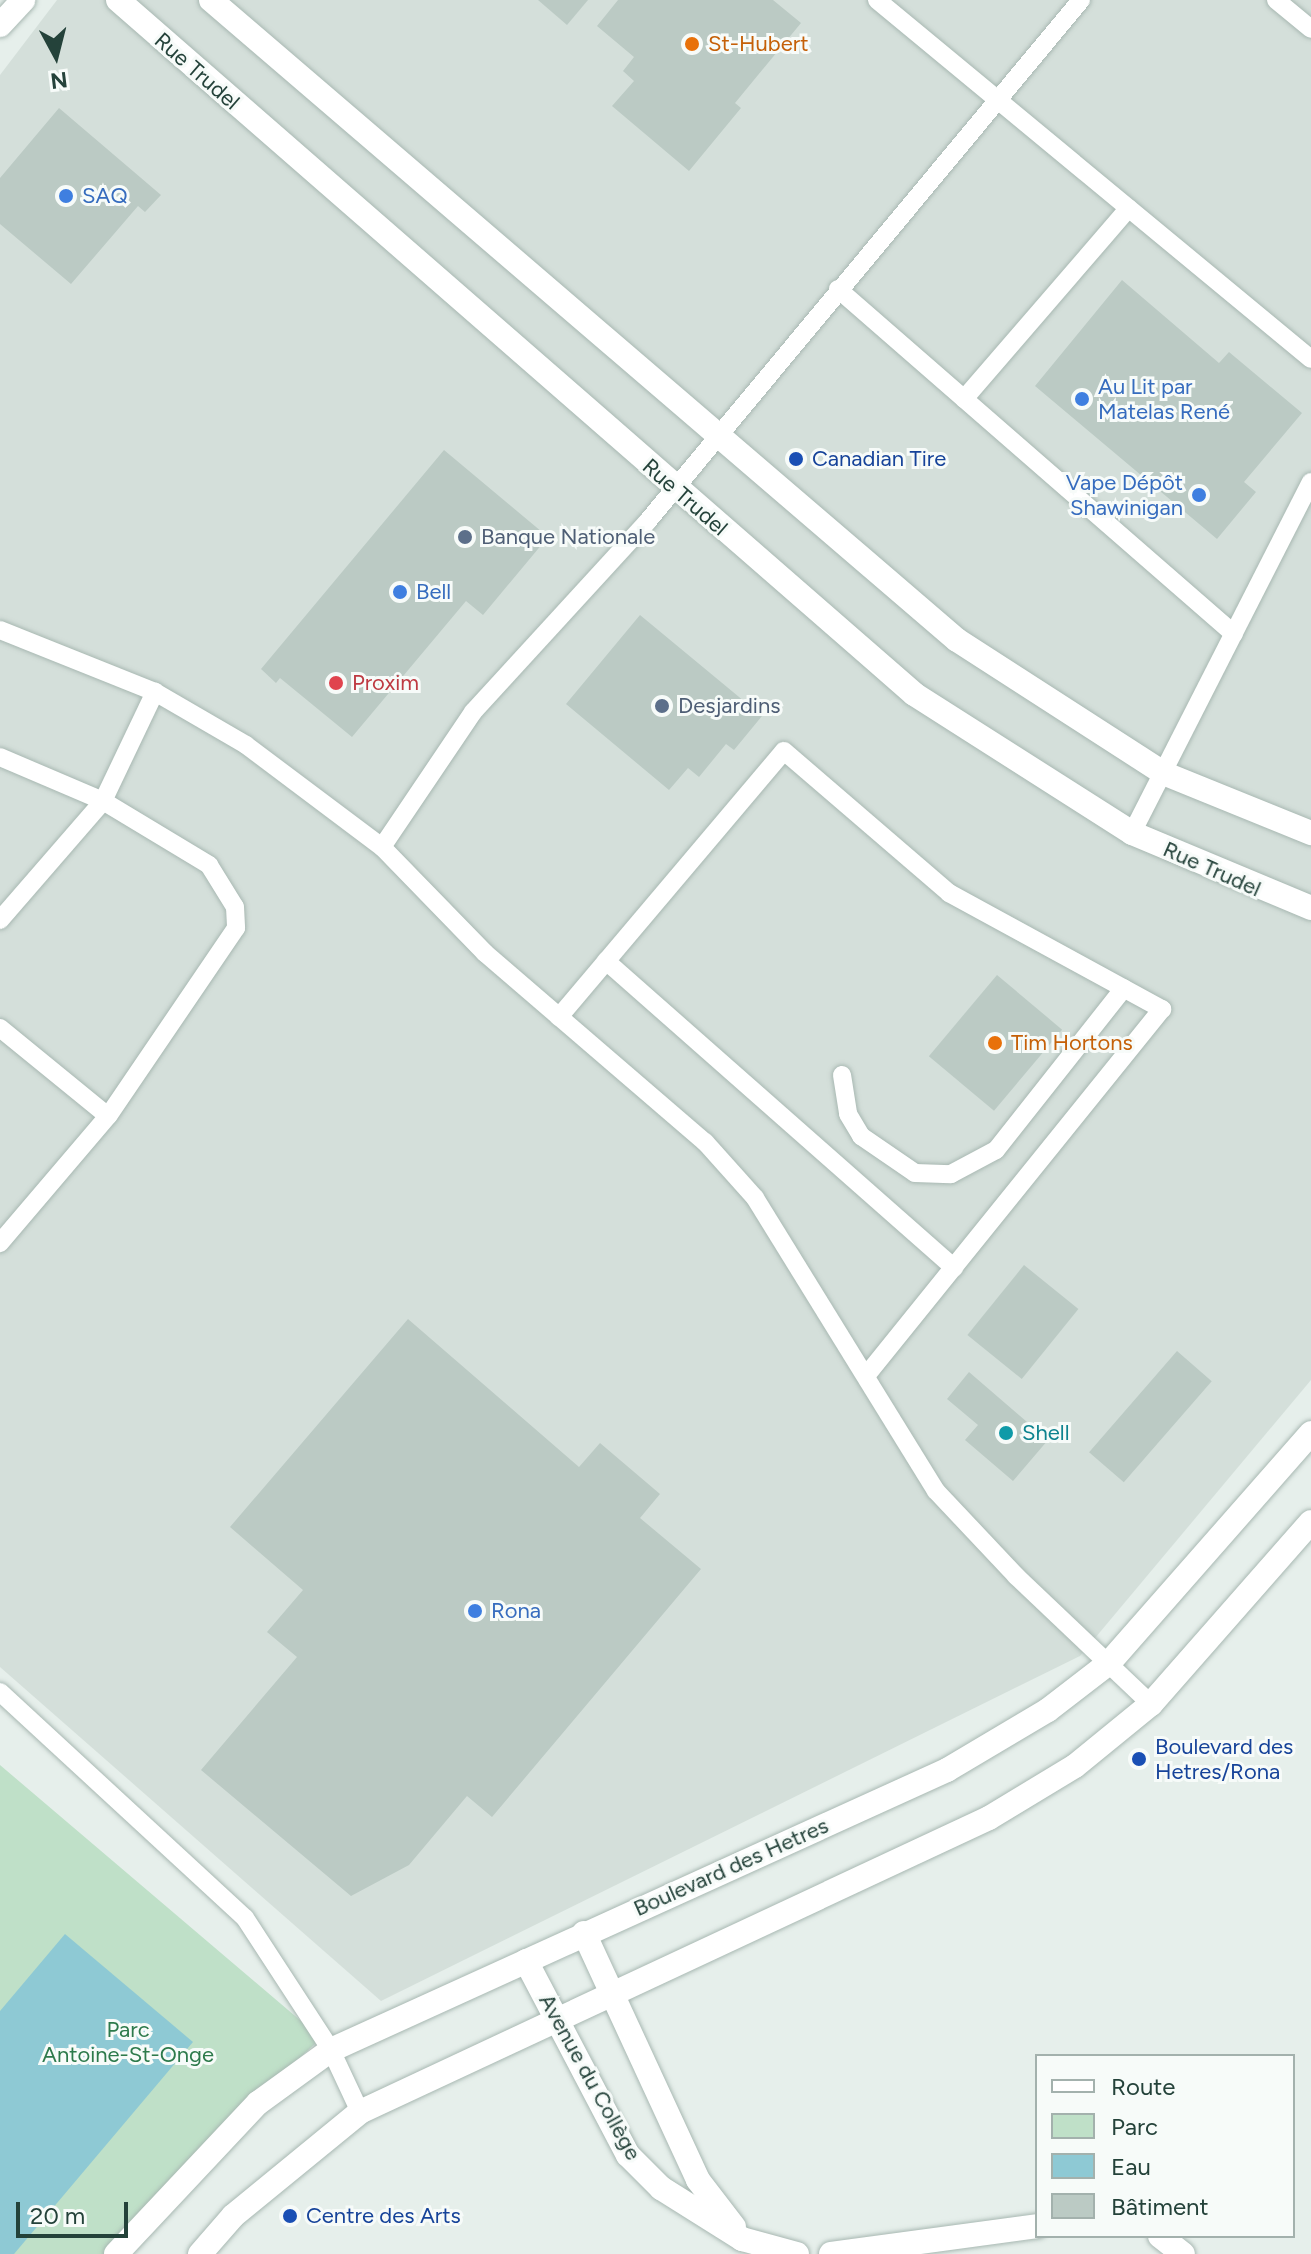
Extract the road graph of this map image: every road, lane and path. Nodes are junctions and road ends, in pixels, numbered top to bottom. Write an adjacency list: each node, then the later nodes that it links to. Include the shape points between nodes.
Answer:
1 (23, 0): 7 (street)
2 (118, 0): 16 (street, Rue Trudel)
3 (211, 0): 14 (street)
4 (877, 0): 9 (lane)
5 (1081, 0): 9 (lane)
6 (1276, 0): 8 (lane)
7 (0, 25)
8 (1311, 29)
9 (997, 99): 10 (lane); 11 (lane)
10 (1129, 208): 12 (lane); 13 (lane)
11 (838, 289): 13 (lane); 14 (lane)
12 (1311, 359)
13 (964, 399): 18 (lane)
14 (717, 435): 16 (lane); 21 (street, via 957,640)
15 (1311, 482): 18 (lane)
16 (675, 489): 23 (street, Rue Trudel, via 914,694); 25 (lane, via 473,712)
17 (0, 630): 19 (lane)
18 (1234, 634): 21 (lane)
19 (155, 692): 22 (lane); 25 (lane, via 246,745)
20 (0, 757): 22 (lane)
21 (1163, 773): 23 (lane); 24 (street)
22 (103, 801): 27 (lane); 33 (lane, via 209,865 235,907 236,928)
23 (1132, 833): 26 (street, Rue Trudel)
24 (1311, 833)
25 (382, 847): 30 (lane, via 485,953)
26 (1311, 908)
27 (0, 920)
28 (606, 961): 29 (lane, via 784,751 949,893); 30 (lane); 35 (lane)
29 (1124, 988): 32 (lane, via 996,1150 951,1174 915,1173 861,1136 848,1114); 35 (lane, via 1162,1009)
30 (559, 1017): 36 (lane, via 705,1142 755,1198)
31 (0, 1028): 33 (lane)
32 (842, 1075)
33 (108, 1116): 34 (lane)
34 (0, 1243)
35 (954, 1268): 36 (lane)
36 (867, 1375): 39 (lane, via 936,1491)
37 (1311, 1433): 39 (street, Boulevard des Hetres)
38 (1311, 1522): 41 (street)
39 (1109, 1663): 41 (lane); 42 (street, Boulevard des Hetres, via 1048,1710 947,1770)
40 (0, 1692): 46 (lane, via 245,1918)
41 (1151, 1704): 44 (street, via 1075,1766 989,1818)
42 (584, 1933): 43 (street, Boulevard des Hetres); 44 (street)
43 (526, 1961): 45 (street, Avenue du Collège); 46 (street, Boulevard des Hetres)
44 (609, 1992): 45 (street); 50 (street, via 698,2180)
45 (557, 2020): 47 (street); 50 (street, Avenue du Collège, via 628,2155 661,2188)
46 (331, 2050): 47 (lane); 51 (street, Boulevard des Hetres, via 258,2103)
47 (360, 2112): 52 (street, via 233,2216)
48 (1035, 2226): 54 (street)
49 (1163, 2238): 55 (street)
50 (742, 2239): 53 (street, Avenue du Collège)
51 (116, 2254)
52 (200, 2254)
53 (797, 2254)
54 (831, 2254)
55 (1183, 2254)

